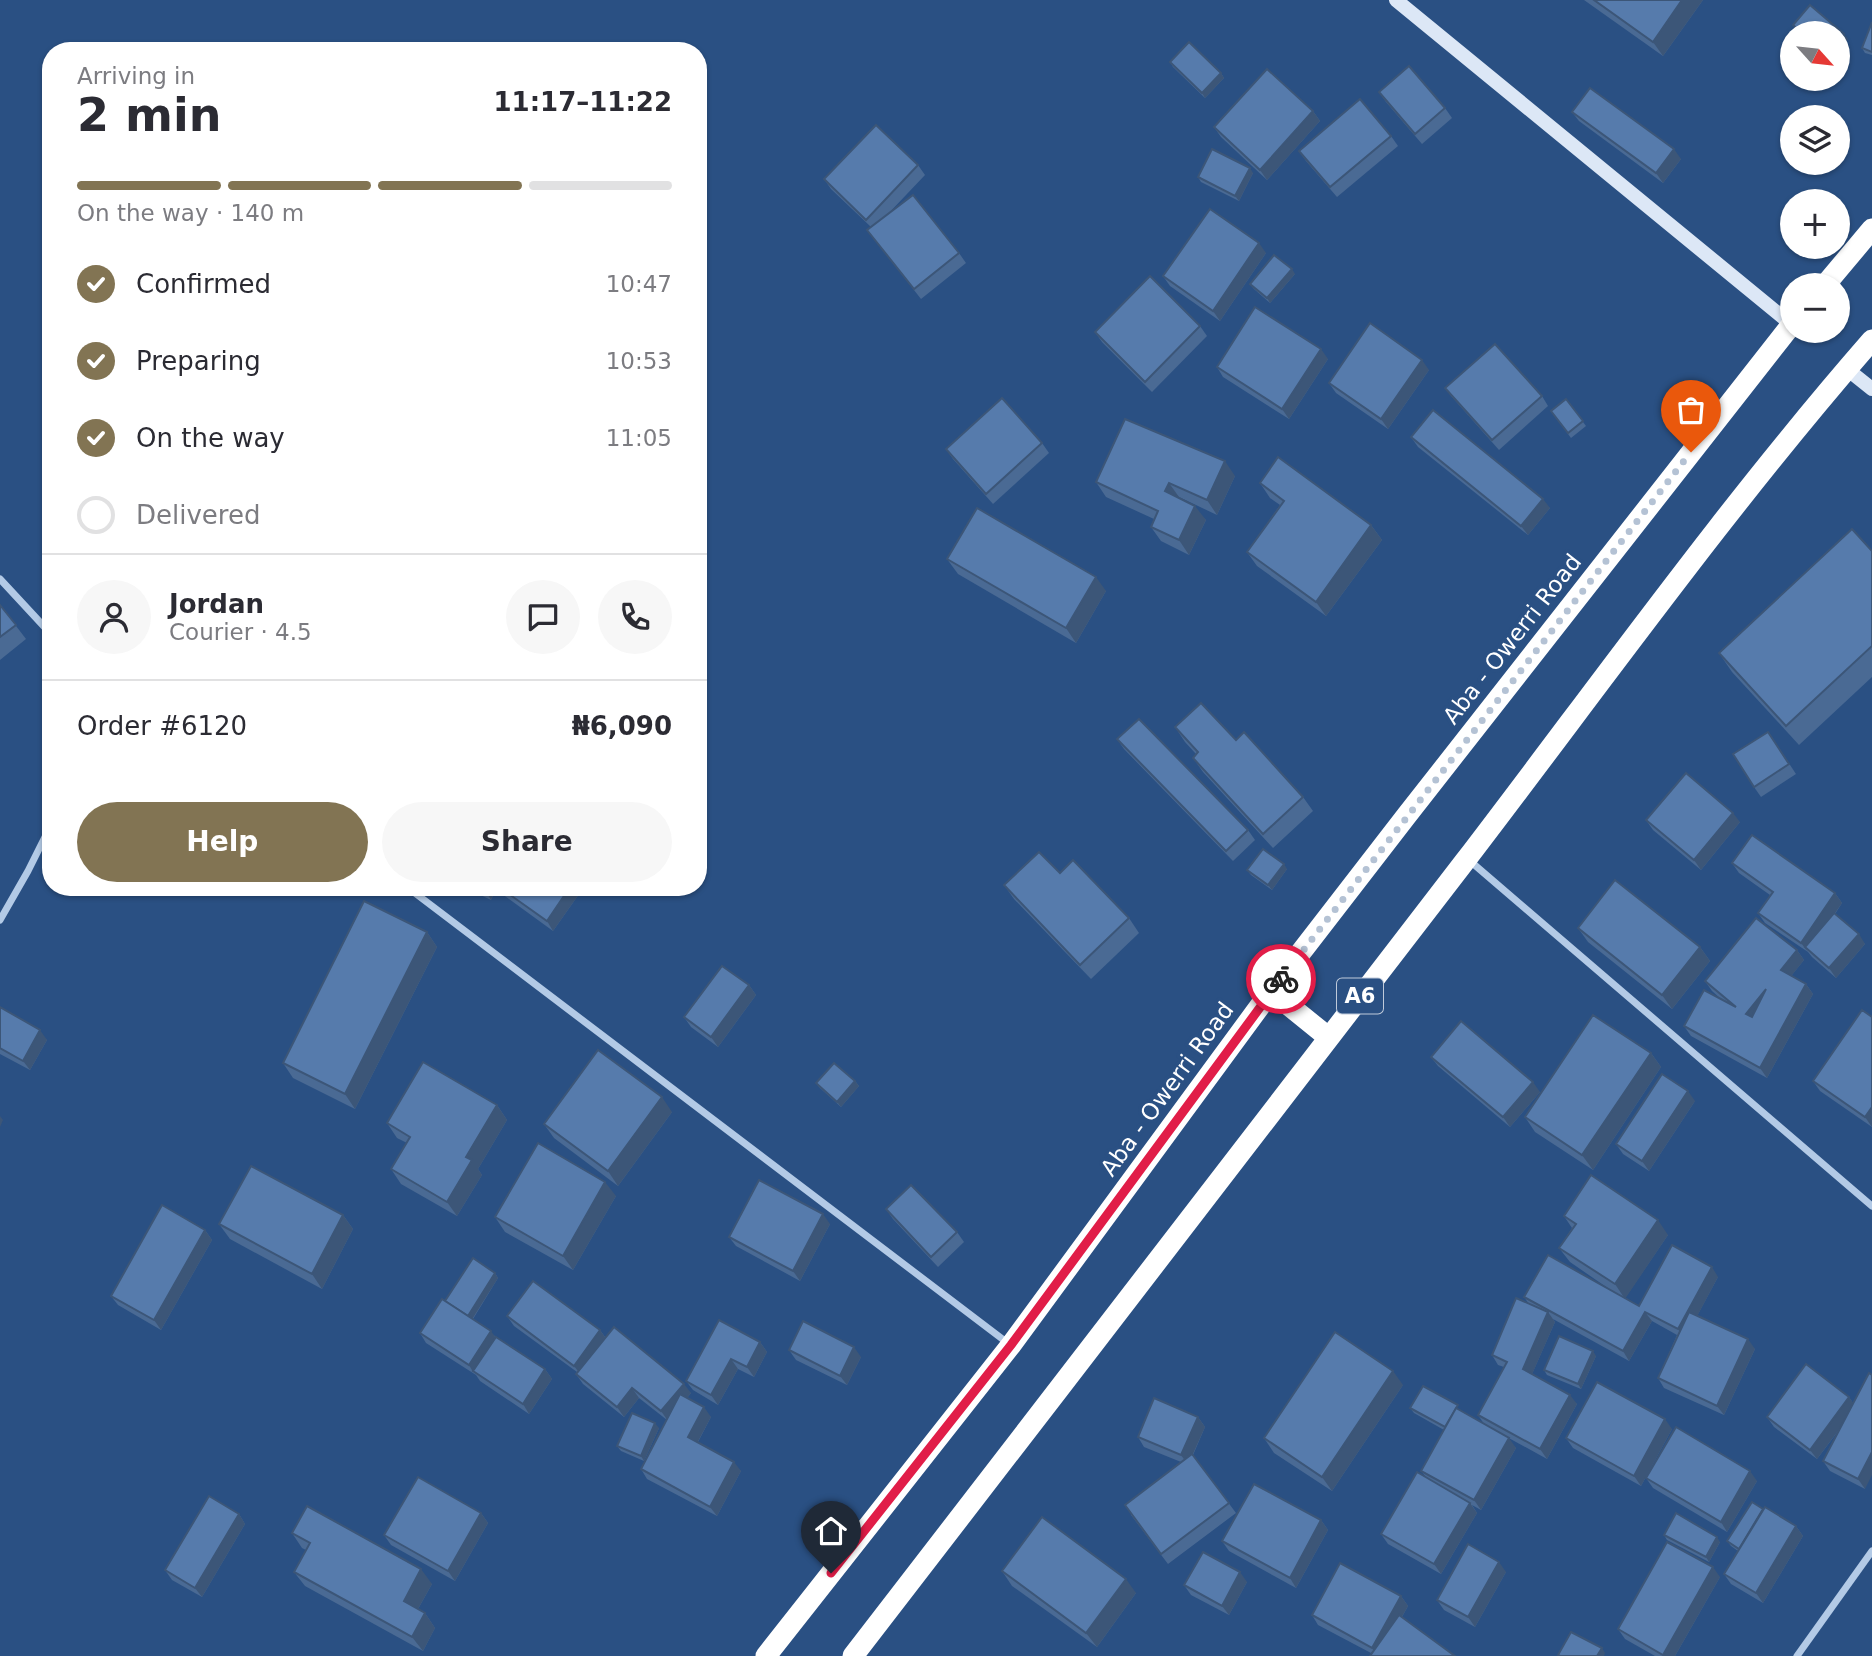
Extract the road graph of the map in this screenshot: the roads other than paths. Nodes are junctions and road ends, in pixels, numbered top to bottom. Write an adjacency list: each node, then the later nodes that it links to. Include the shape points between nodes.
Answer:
1 (1396, 0): 4 (street)
2 (1872, 229): 3 (highway)
3 (1835, 273)
4 (1780, 314)
5 (1780, 339): 15 (highway, Aba - Owerri Road)
6 (1872, 340): 7 (highway, A6)
7 (1847, 369): 8 (street); 12 (highway, A6, via 1624,649)
8 (1872, 389)
9 (0, 579): 10 (street)
10 (42, 624)
11 (42, 842): 14 (street)
12 (1467, 859): 16 (highway, A6); 17 (street)
13 (419, 896): 18 (street)
14 (0, 920)
15 (1271, 992): 16 (highway); 18 (highway, Aba - Owerri Road)
16 (1328, 1037): 21 (highway, A6)
17 (1872, 1206)
18 (1011, 1345): 20 (highway, Aba - Owerri Road)
19 (1872, 1551): 22 (street)
20 (766, 1656)
21 (853, 1656)
22 (1797, 1656)

